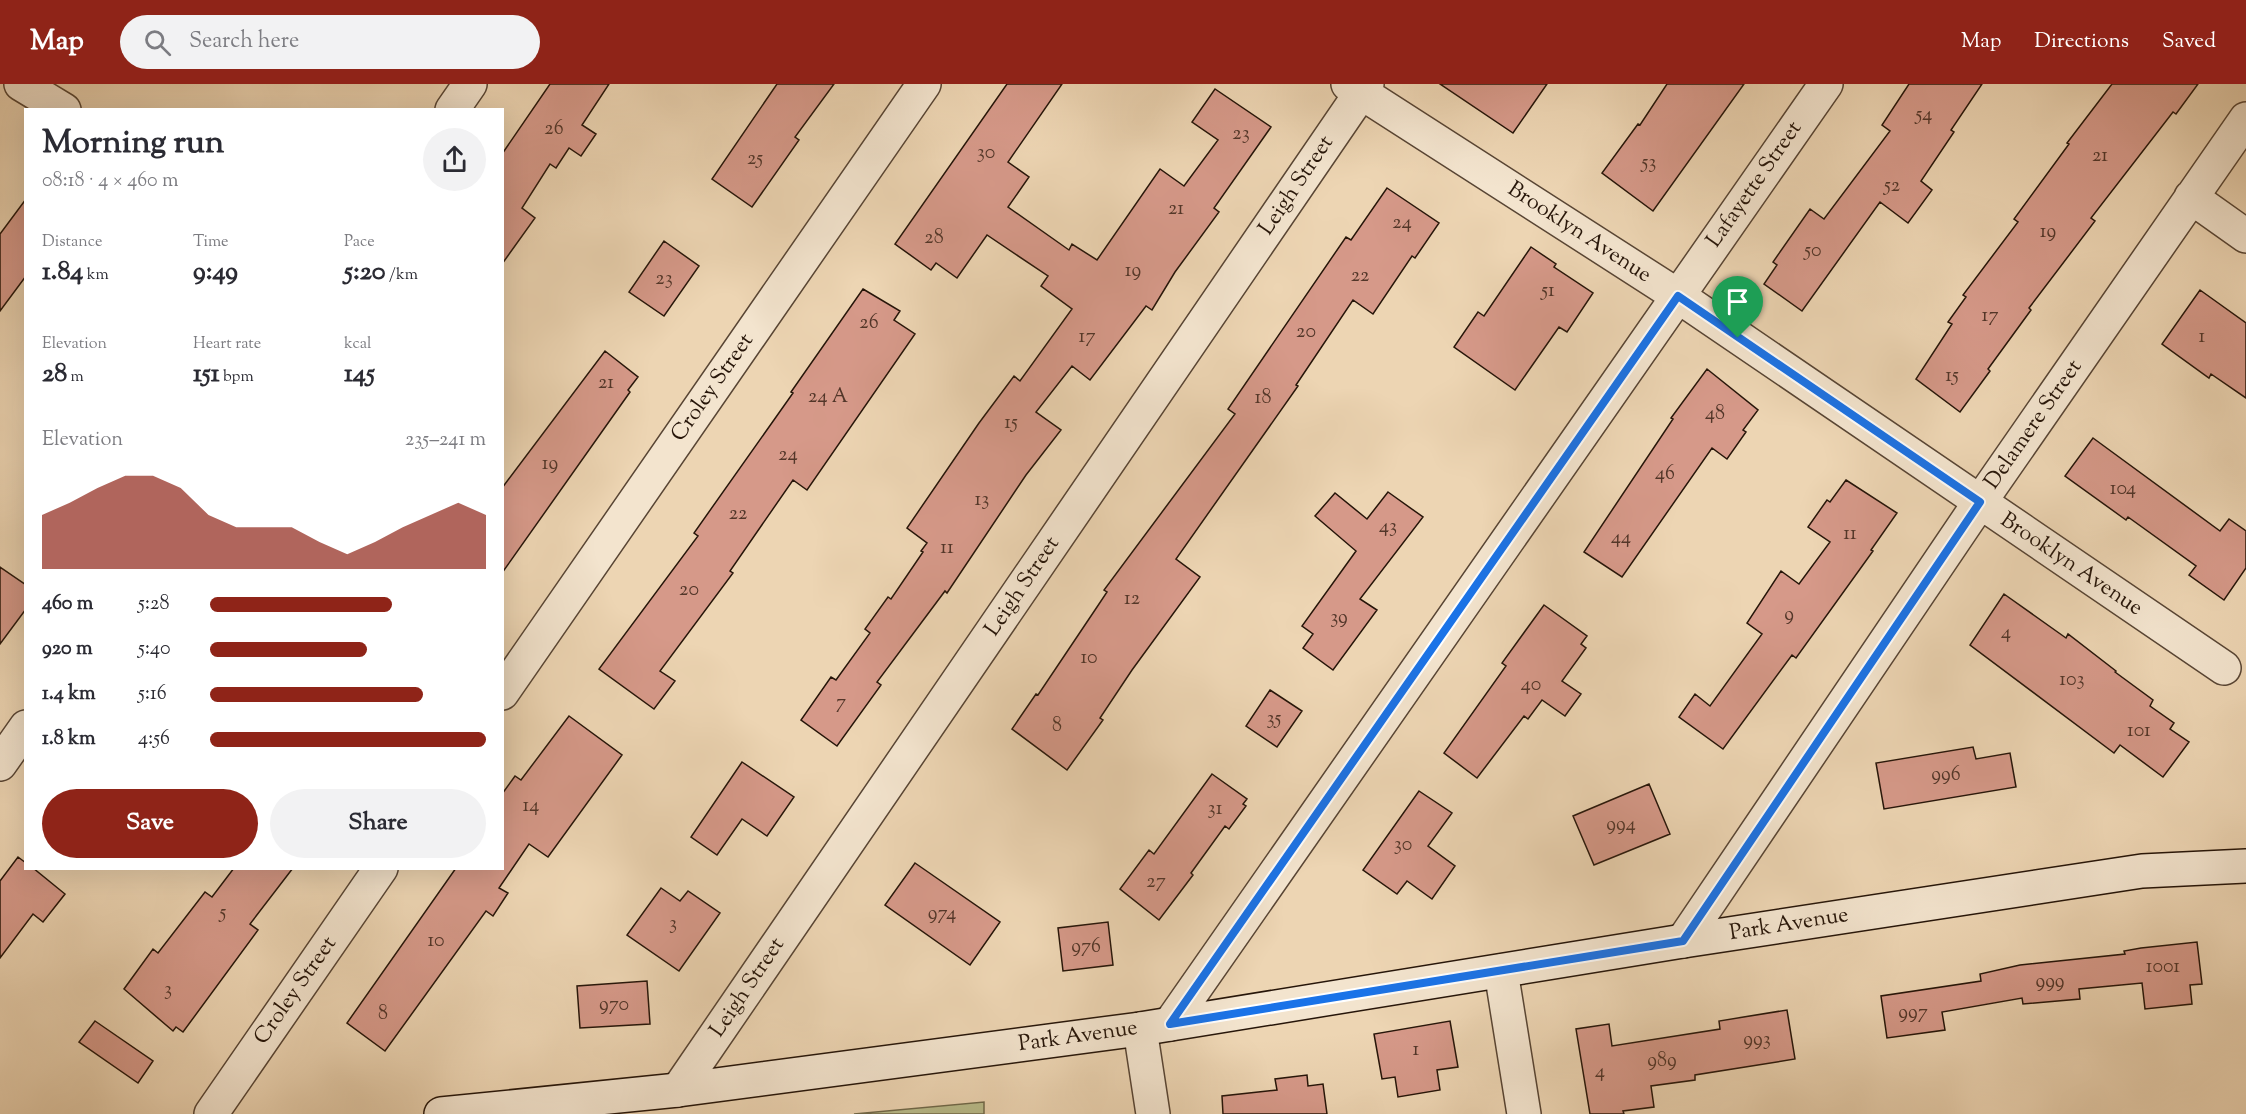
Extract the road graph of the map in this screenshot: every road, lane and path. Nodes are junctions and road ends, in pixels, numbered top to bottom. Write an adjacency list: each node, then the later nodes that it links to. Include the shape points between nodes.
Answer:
1 (9, 84): 7 (street)
2 (21, 84): 8 (street)
3 (470, 84): 9 (street)
4 (924, 84): 16 (street, Croley Street)
5 (1826, 84): 13 (street, Lafayette Street)
6 (1359, 87): 13 (street, Brooklyn Avenue); 24 (street, Leigh Street)
7 (0, 95)
8 (61, 108)
9 (453, 108)
10 (2246, 118): 11 (street, Delamere Street)
11 (2191, 197): 12 (street); 14 (street, Delamere Street)
12 (2246, 236)
13 (1678, 296): 14 (street, Brooklyn Avenue); 23 (street, Lafayette Street)
14 (1980, 502): 15 (street, Brooklyn Avenue); 21 (street, Delamere Street)
15 (2224, 668)
16 (504, 690)
17 (24, 730): 18 (street)
18 (0, 764)
19 (2246, 866): 21 (street, Park Avenue, via 2142,871)
20 (380, 870): 25 (street, Croley Street)
21 (1683, 941): 22 (street, Park Avenue)
22 (1501, 971): 23 (street, Park Avenue); 28 (street)
23 (1155, 1026): 24 (street, Park Avenue); 27 (street)
24 (678, 1090): 26 (street, Park Avenue)
25 (211, 1114)
26 (441, 1114)
27 (1153, 1114)
28 (1524, 1114)

